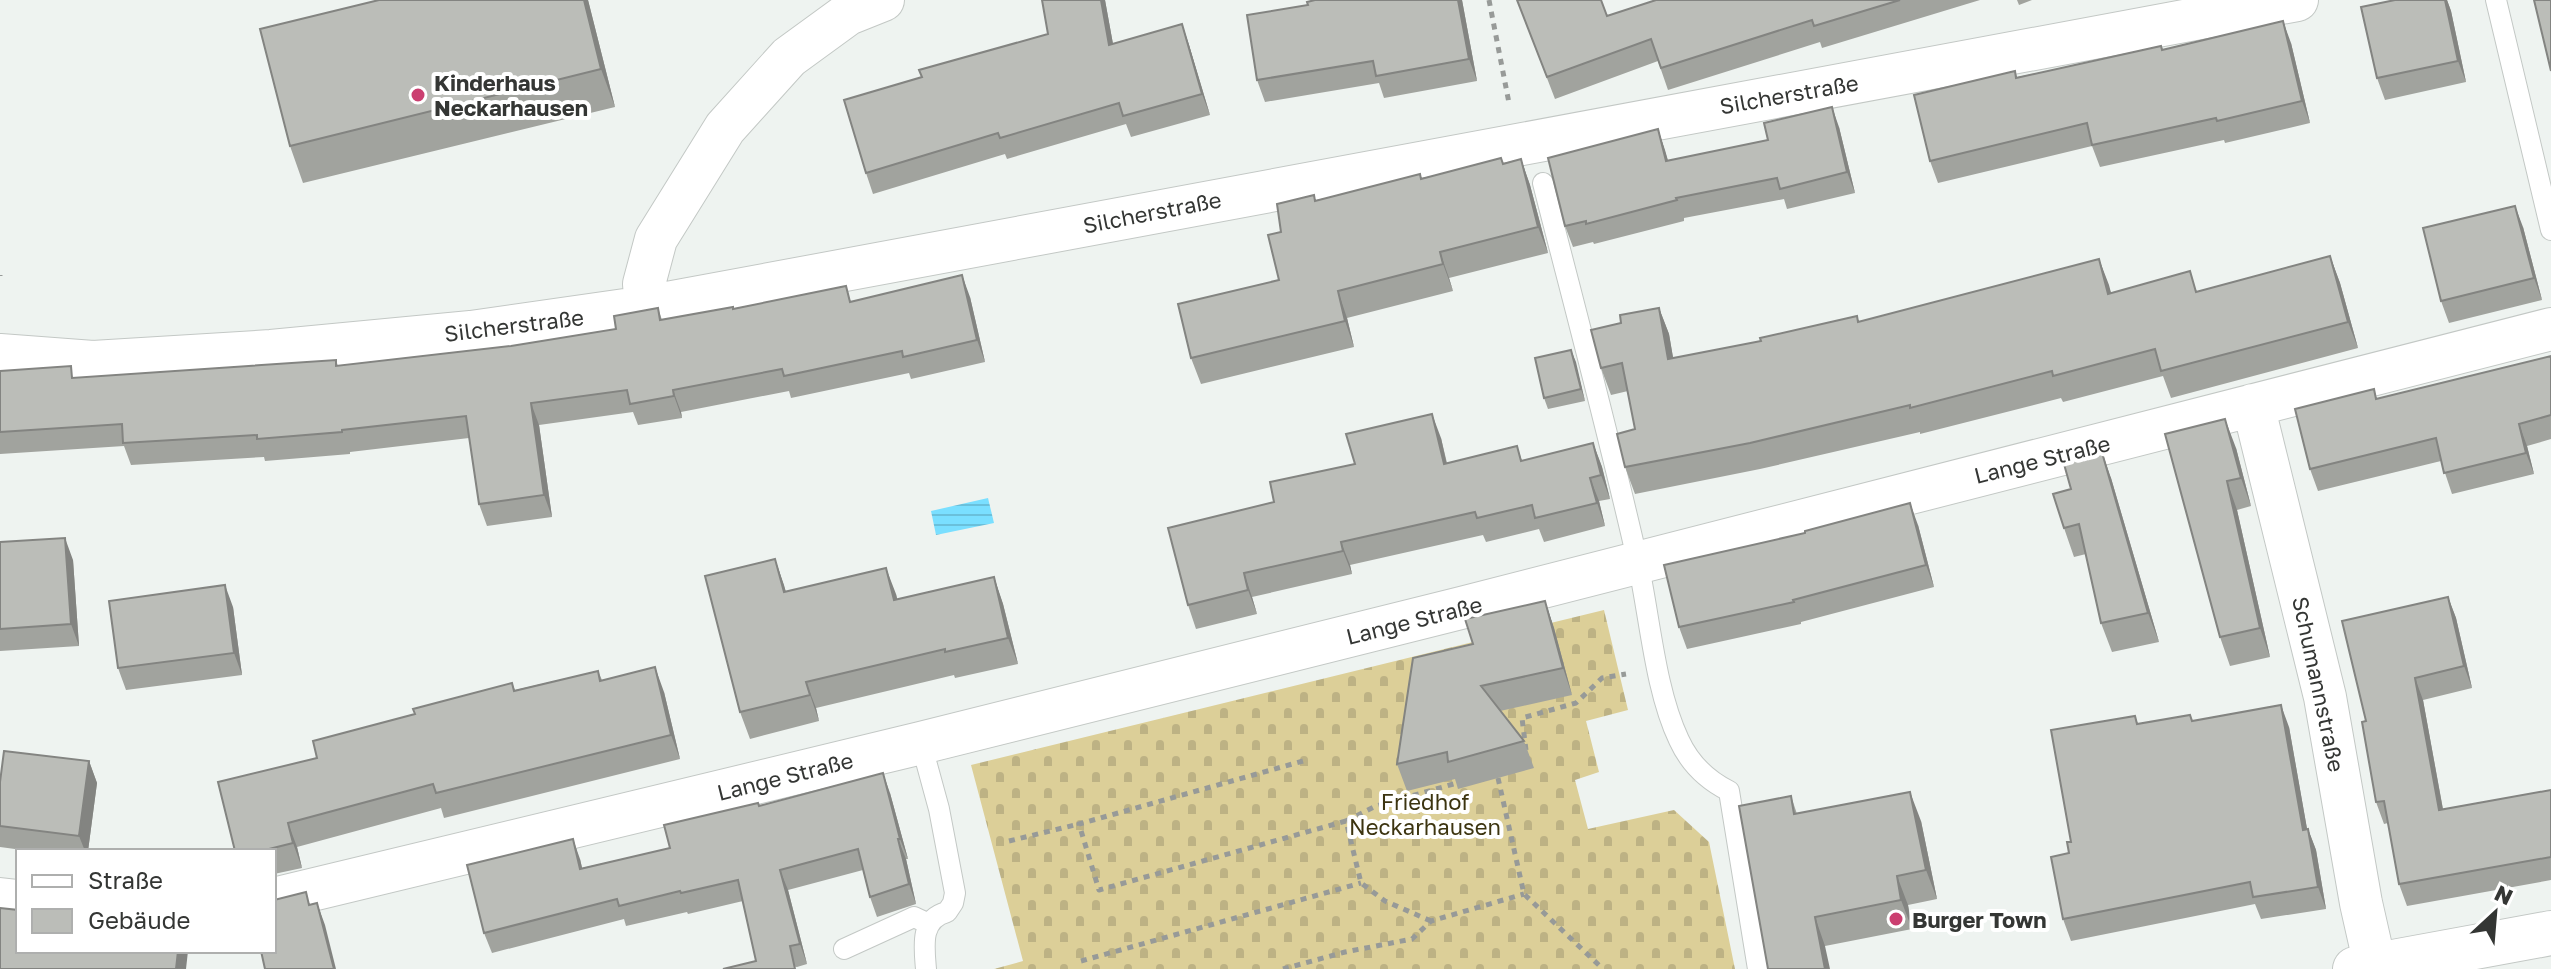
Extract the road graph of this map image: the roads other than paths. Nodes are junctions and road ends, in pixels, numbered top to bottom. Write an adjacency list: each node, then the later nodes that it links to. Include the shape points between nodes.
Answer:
1 (883, 0): 6 (street, via 848,14 789,57 725,128 656,239 644,284)
2 (2297, 0): 6 (street, Silcherstraße)
3 (2496, 0): 5 (lane)
4 (1543, 183): 10 (lane)
5 (2551, 230)
6 (646, 307): 8 (street, Silcherstraße, via 471,332 271,351 93,362)
7 (2551, 329): 9 (street, Lange Straße)
8 (0, 355)
9 (2253, 405): 10 (street, Lange Straße); 16 (street, Schumannstraße, via 2325,697)
10 (1638, 563): 11 (street, Lange Straße); 18 (lane, via 1663,698 1680,742 1710,782 1729,791)
11 (921, 743): 12 (street, Lange Straße); 13 (lane, via 955,893 947,912)
12 (276, 899)
13 (929, 924): 15 (lane, via 914,917); 17 (lane)
14 (2551, 933): 16 (main road)
15 (844, 949)
16 (2365, 967)
17 (926, 969)
18 (1758, 969)

